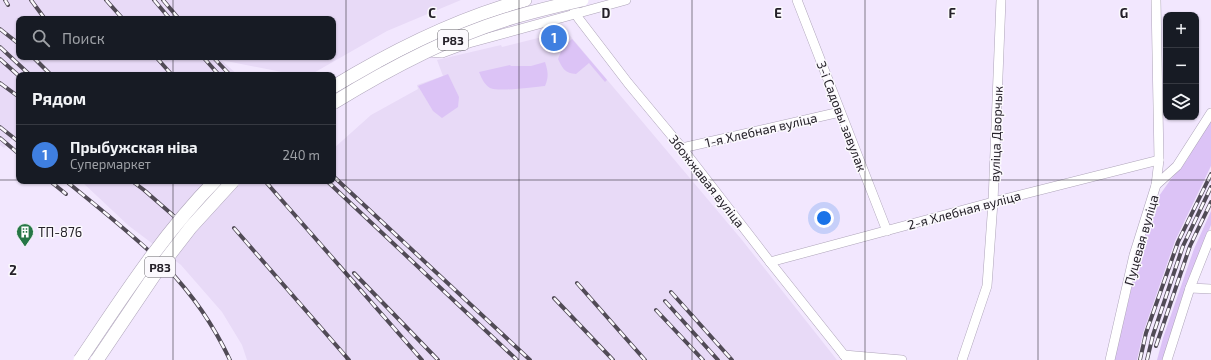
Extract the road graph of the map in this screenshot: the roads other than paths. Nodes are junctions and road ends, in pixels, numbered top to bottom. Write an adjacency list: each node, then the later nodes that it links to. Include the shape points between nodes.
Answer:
1 (525, 0): 10 (highway, Р83, via 464,20 373,64)
2 (573, 0): 8 (street, Збожжавая вуліца)
3 (582, 0): 11 (highway, Р83, bridge, via 505,20 470,33 386,72)
4 (626, 0): 8 (street)
5 (797, 0): 12 (street, 3-і Садовы завулак)
6 (1002, 0): 19 (street, вуліца Дворчык)
7 (1156, 0): 15 (street)
8 (576, 13): 9 (street, via 442,53 416,51); 14 (street, Збожжавая вуліца, via 628,83)
9 (357, 80)
10 (336, 85)
11 (336, 101)
12 (840, 112): 14 (street, 1-я Хлебная вуліца); 20 (street, 3-і Садовы завулак)
13 (1211, 114): 18 (street, Пуцевая вуліца, via 1177,166)
14 (682, 148): 22 (street, Збожжавая вуліца)
15 (1159, 160): 18 (street); 19 (street, 2-я Хлебная вуліца)
16 (211, 184): 26 (highway, Р83, bridge, via 164,239)
17 (230, 184): 27 (highway, Р83, bridge, via 191,227 157,271)
18 (1156, 185): 30 (street, Пуцевая вуліца, via 1134,255)
19 (993, 202): 20 (street, 2-я Хлебная вуліца); 29 (street, вуліца Дворчык, via 986,286)
20 (887, 231): 22 (street, 2-я Хлебная вуліца)
21 (1211, 235): 23 (street)
22 (770, 262): 25 (street, Збожжавая вуліца)
23 (1190, 288): 24 (street); 31 (street)
24 (1211, 289)
25 (846, 357): 28 (street)
26 (80, 360)
27 (97, 360)
28 (902, 360)
29 (962, 360)
30 (1110, 360)
31 (1167, 360)

